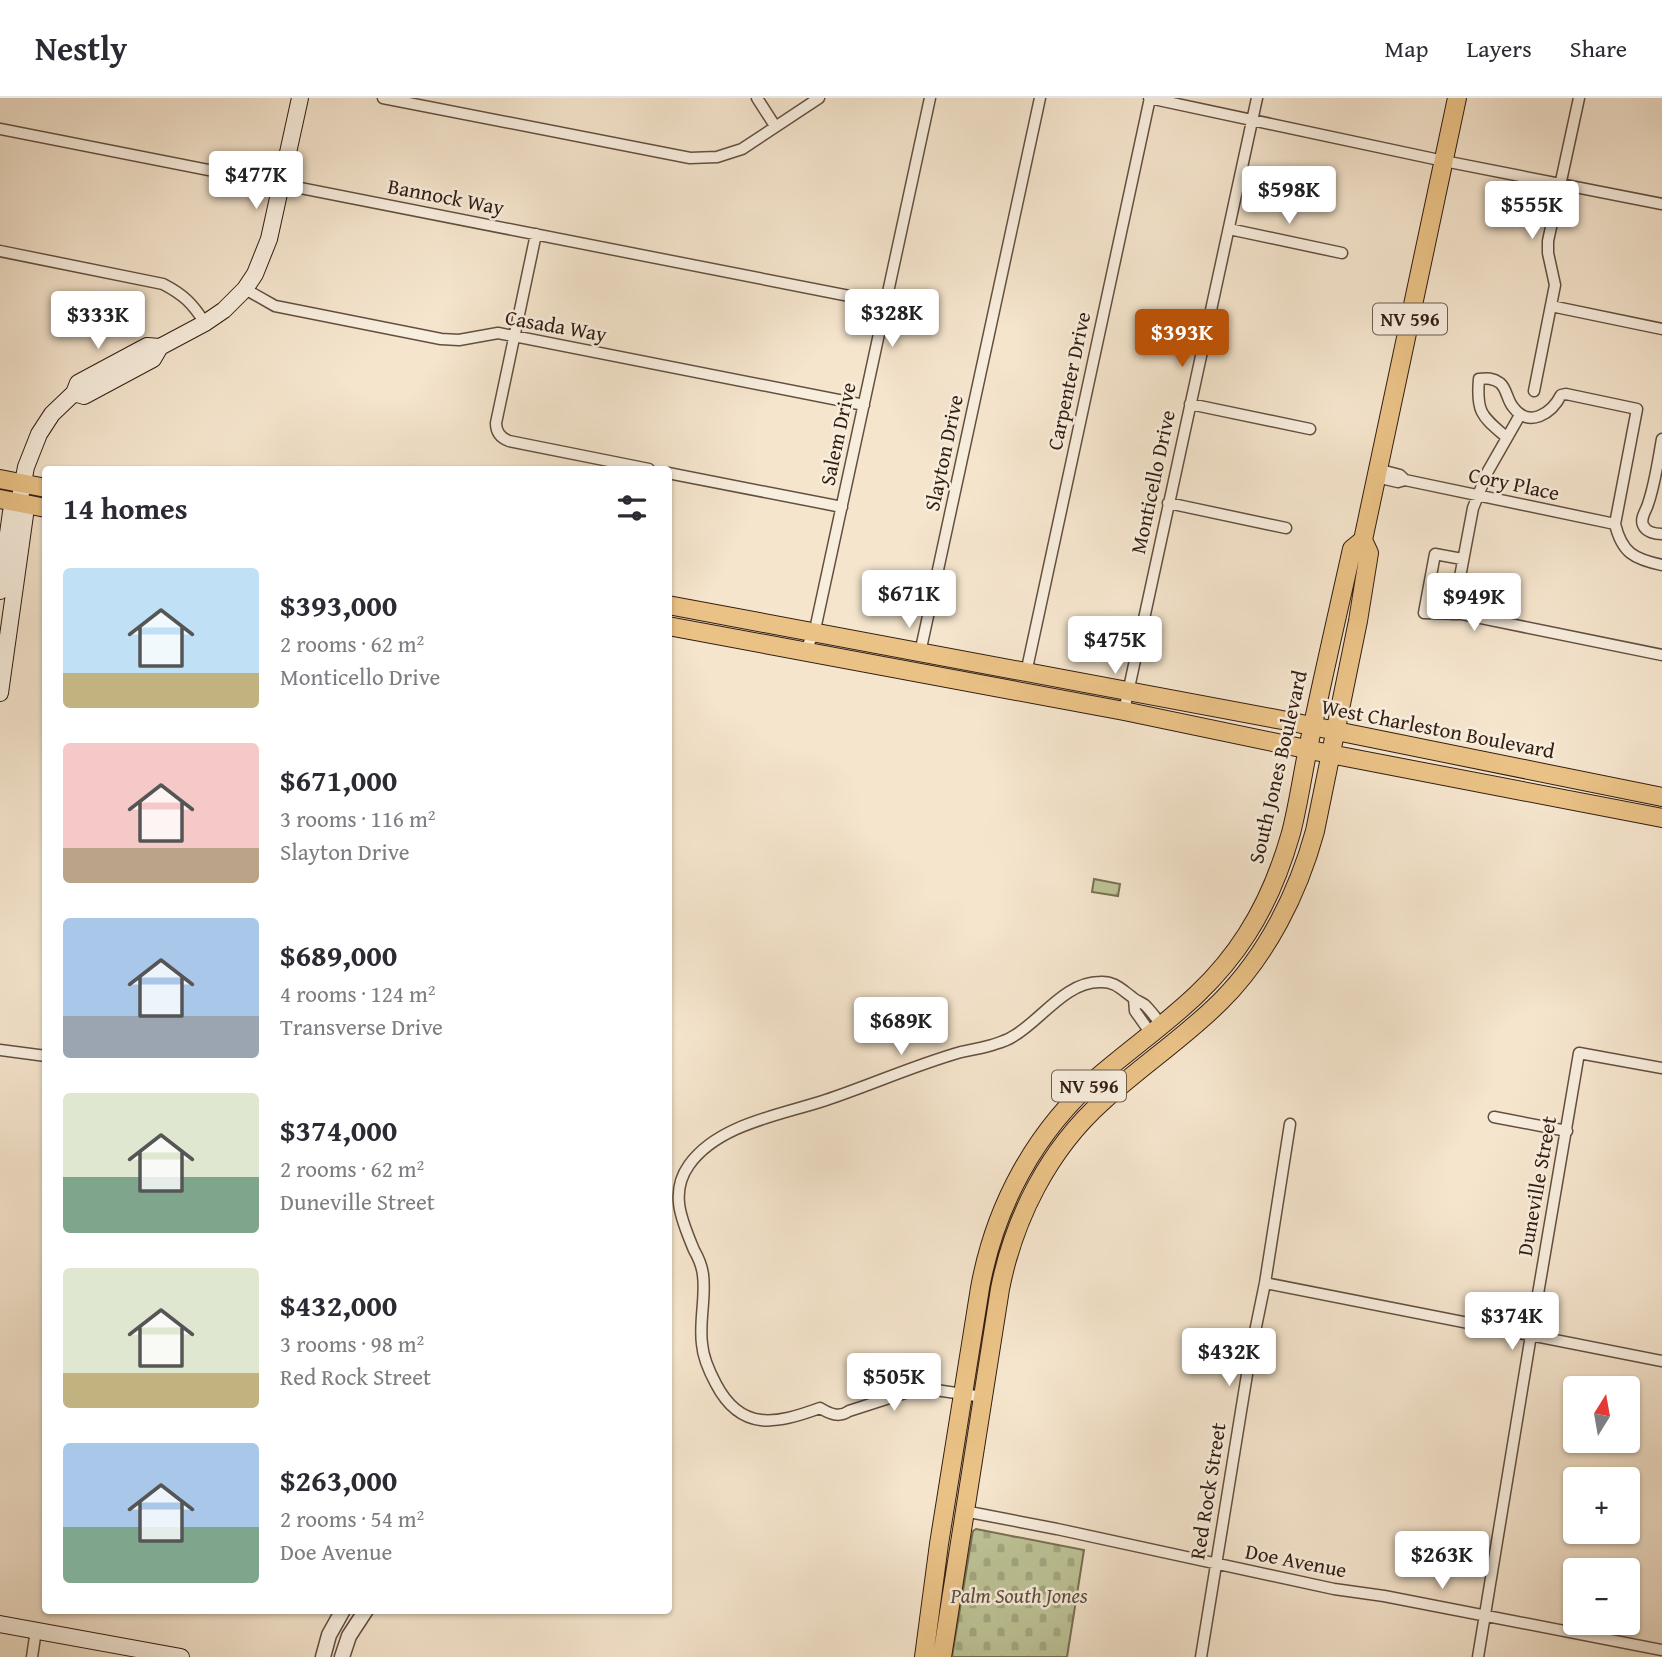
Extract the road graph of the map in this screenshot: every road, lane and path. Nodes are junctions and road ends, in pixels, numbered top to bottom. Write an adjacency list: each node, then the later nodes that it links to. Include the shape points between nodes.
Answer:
1 (300, 98): 16 (main road)
2 (383, 98): 12 (street, via 690,158 717,157 742,149)
3 (757, 98): 12 (street)
4 (819, 98): 12 (street)
5 (930, 98): 23 (street, Salem Drive)
6 (1040, 98): 65 (street, Slayton Drive)
7 (1150, 98): 11 (street); 67 (street, Carpenter Drive)
8 (1257, 98): 11 (street, Monticello Drive)
9 (1457, 98): 14 (main road, South Jones Boulevard / NV 596)
10 (1579, 98): 15 (street)
11 (1252, 120): 14 (street); 18 (street, Monticello Drive)
12 (775, 126)
13 (0, 129): 16 (street, Bannock Way)
14 (1444, 161): 15 (street); 40 (main road, South Jones Boulevard / NV 596)
15 (1560, 184): 17 (street); 24 (street, via 1548,241 1555,285)
16 (281, 185): 19 (street, Bannock Way); 22 (main road, via 264,255)
17 (1662, 204)
18 (1229, 229): 21 (street); 33 (street, Monticello Drive)
19 (536, 234): 23 (street, Bannock Way); 27 (street)
20 (0, 251): 25 (street, via 163,284 189,300)
21 (1342, 253)
22 (244, 289): 25 (main road); 27 (street, Casada Way, via 275,306 441,339 498,333)
23 (885, 303): 34 (street, Salem Drive)
24 (1551, 306): 26 (street); 31 (street)
25 (205, 323): 28 (main road)
26 (1662, 329)
27 (514, 336): 34 (street, Casada Way); 39 (street, via 496,423 499,434 509,441)
28 (160, 347): 29 (main road, via 147,346); 30 (main road, via 153,359)
29 (136, 352): 30 (main road, via 104,377); 32 (main road, via 78,383)
30 (101, 387): 32 (main road, via 84,396)
31 (1534, 391)
32 (74, 393): 43 (main road, via 39,434)
33 (1190, 404): 36 (street); 48 (street, Monticello Drive)
34 (864, 405): 50 (street, Salem Drive)
35 (1520, 415): 37 (street); 37 (street, via 1503,386 1496,380 1479,379 1477,399 1483,416); 51 (street, via 1539,417 1566,394 1637,409)
36 (1310, 429)
37 (1506, 437): 45 (street)
38 (1662, 439): 53 (street, via 1642,518 1646,529)
39 (634, 466)
40 (1376, 473): 45 (street, Cory Place); 54 (main road, South Jones Boulevard / NV 596)
41 (672, 474): 50 (street)
42 (0, 479): 43 (main road)
43 (23, 483): 44 (main road); 47 (main road)
44 (42, 487)
45 (1478, 496): 51 (street, Cory Place); 55 (street)
46 (0, 499): 47 (main road)
47 (19, 503): 49 (main road); 57 (main road, via 11,512); 69 (main road, via 25,515)
48 (1168, 503): 52 (street); 71 (street, Monticello Drive)
49 (42, 507)
50 (842, 507): 62 (street, Salem Drive)
51 (1615, 524): 56 (street, via 1626,550)
52 (1286, 528)
53 (1662, 534)
54 (1363, 541): 73 (main road, South Jones Boulevard / NV 596, via 1352,549); 74 (main road, South Jones Boulevard / NV 596, via 1369,553)
55 (1462, 559): 59 (street); 59 (street, via 1435,555 1424,613)
56 (1662, 565)
57 (0, 591)
58 (672, 606): 62 (main road, West Charleston Boulevard)
59 (1453, 614): 66 (street)
60 (0, 620): 63 (main road)
61 (672, 627): 64 (main road, West Charleston Boulevard)
62 (815, 632): 64 (street, Salem Drive); 65 (main road, West Charleston Boulevard)
63 (0, 640)
64 (803, 652): 70 (main road, West Charleston Boulevard)
65 (920, 653): 67 (main road, West Charleston Boulevard)
66 (1662, 655)
67 (1026, 673): 68 (main road, West Charleston Boulevard)
68 (1056, 678): 70 (main road, via 1019,681); 71 (main road, West Charleston Boulevard)
69 (1, 680)
70 (1003, 690): 72 (main road, West Charleston Boulevard)
71 (1128, 692): 72 (street, Monticello Drive); 73 (main road, West Charleston Boulevard)
72 (1124, 711): 75 (main road, West Charleston Boulevard)
73 (1312, 726): 74 (main road, West Charleston Boulevard); 75 (main road, South Jones Boulevard / NV 596)
74 (1336, 731): 76 (main road, South Jones Boulevard / NV 596); 77 (main road, West Charleston Boulevard)
75 (1307, 749): 76 (main road, West Charleston Boulevard); 81 (main road, South Jones Boulevard / NV 596, via 1292,831 1268,898 1233,955 1202,991)
76 (1331, 754): 79 (main road, West Charleston Boulevard); 82 (main road, South Jones Boulevard / NV 596, via 1308,857 1271,934 1222,1000)
77 (1642, 793): 78 (main road, West Charleston Boulevard); 79 (main road)
78 (1662, 797)
79 (1638, 813): 80 (main road, West Charleston Boulevard)
80 (1662, 818)
81 (1163, 1025): 82 (main road, via 1173,1030); 85 (main road); 90 (main road, South Jones Boulevard / NV 596, via 1069,1105 1020,1173); 95 (street, via 1122,988 1089,982 1013,1037 746,1125 703,1148 682,1176 681,1220 703,1273 702,1343 718,1388 733,1407 752,1419 775,1420 820,1408 833,1415 844,1414 929,1389)
82 (1170, 1045): 85 (main road, South Jones Boulevard / NV 596)
83 (0, 1050): 84 (street)
84 (42, 1055)
85 (1154, 1059): 91 (main road, South Jones Boulevard / NV 596, via 1076,1129 1042,1177)
86 (1662, 1068): 89 (street, Duneville Street, via 1579,1053)
87 (1494, 1117): 89 (street)
88 (1290, 1124): 92 (street, Red Rock Street)
89 (1567, 1131): 93 (street, Duneville Street)
90 (999, 1219): 91 (main road); 95 (main road, South Jones Boulevard / NV 596, via 983,1270)
91 (1018, 1227): 96 (main road, South Jones Boulevard / NV 596, via 1003,1272)
92 (1265, 1283): 93 (street); 98 (street, Red Rock Street)
93 (1531, 1335): 94 (street); 101 (street, Duneville Street)
94 (1662, 1361)
95 (963, 1394): 96 (street); 109 (main road, South Jones Boulevard / NV 596)
96 (983, 1397): 97 (main road, South Jones Boulevard / NV 596)
97 (964, 1511): 98 (street, Doe Avenue); 110 (main road, South Jones Boulevard / NV 596)
98 (1216, 1564): 101 (street, Doe Avenue); 111 (street, Red Rock Street)
99 (341, 1614): 107 (street)
100 (363, 1614): 108 (street)
101 (1485, 1616): 104 (street, Doe Avenue); 112 (street, Duneville Street)
102 (0, 1624): 103 (main road)
103 (36, 1630): 105 (street); 106 (main road)
104 (1662, 1650)
105 (32, 1657)
106 (181, 1657)
107 (323, 1657)
108 (342, 1657)
109 (924, 1657)
110 (942, 1657)
111 (1201, 1657)
112 (1478, 1657)

